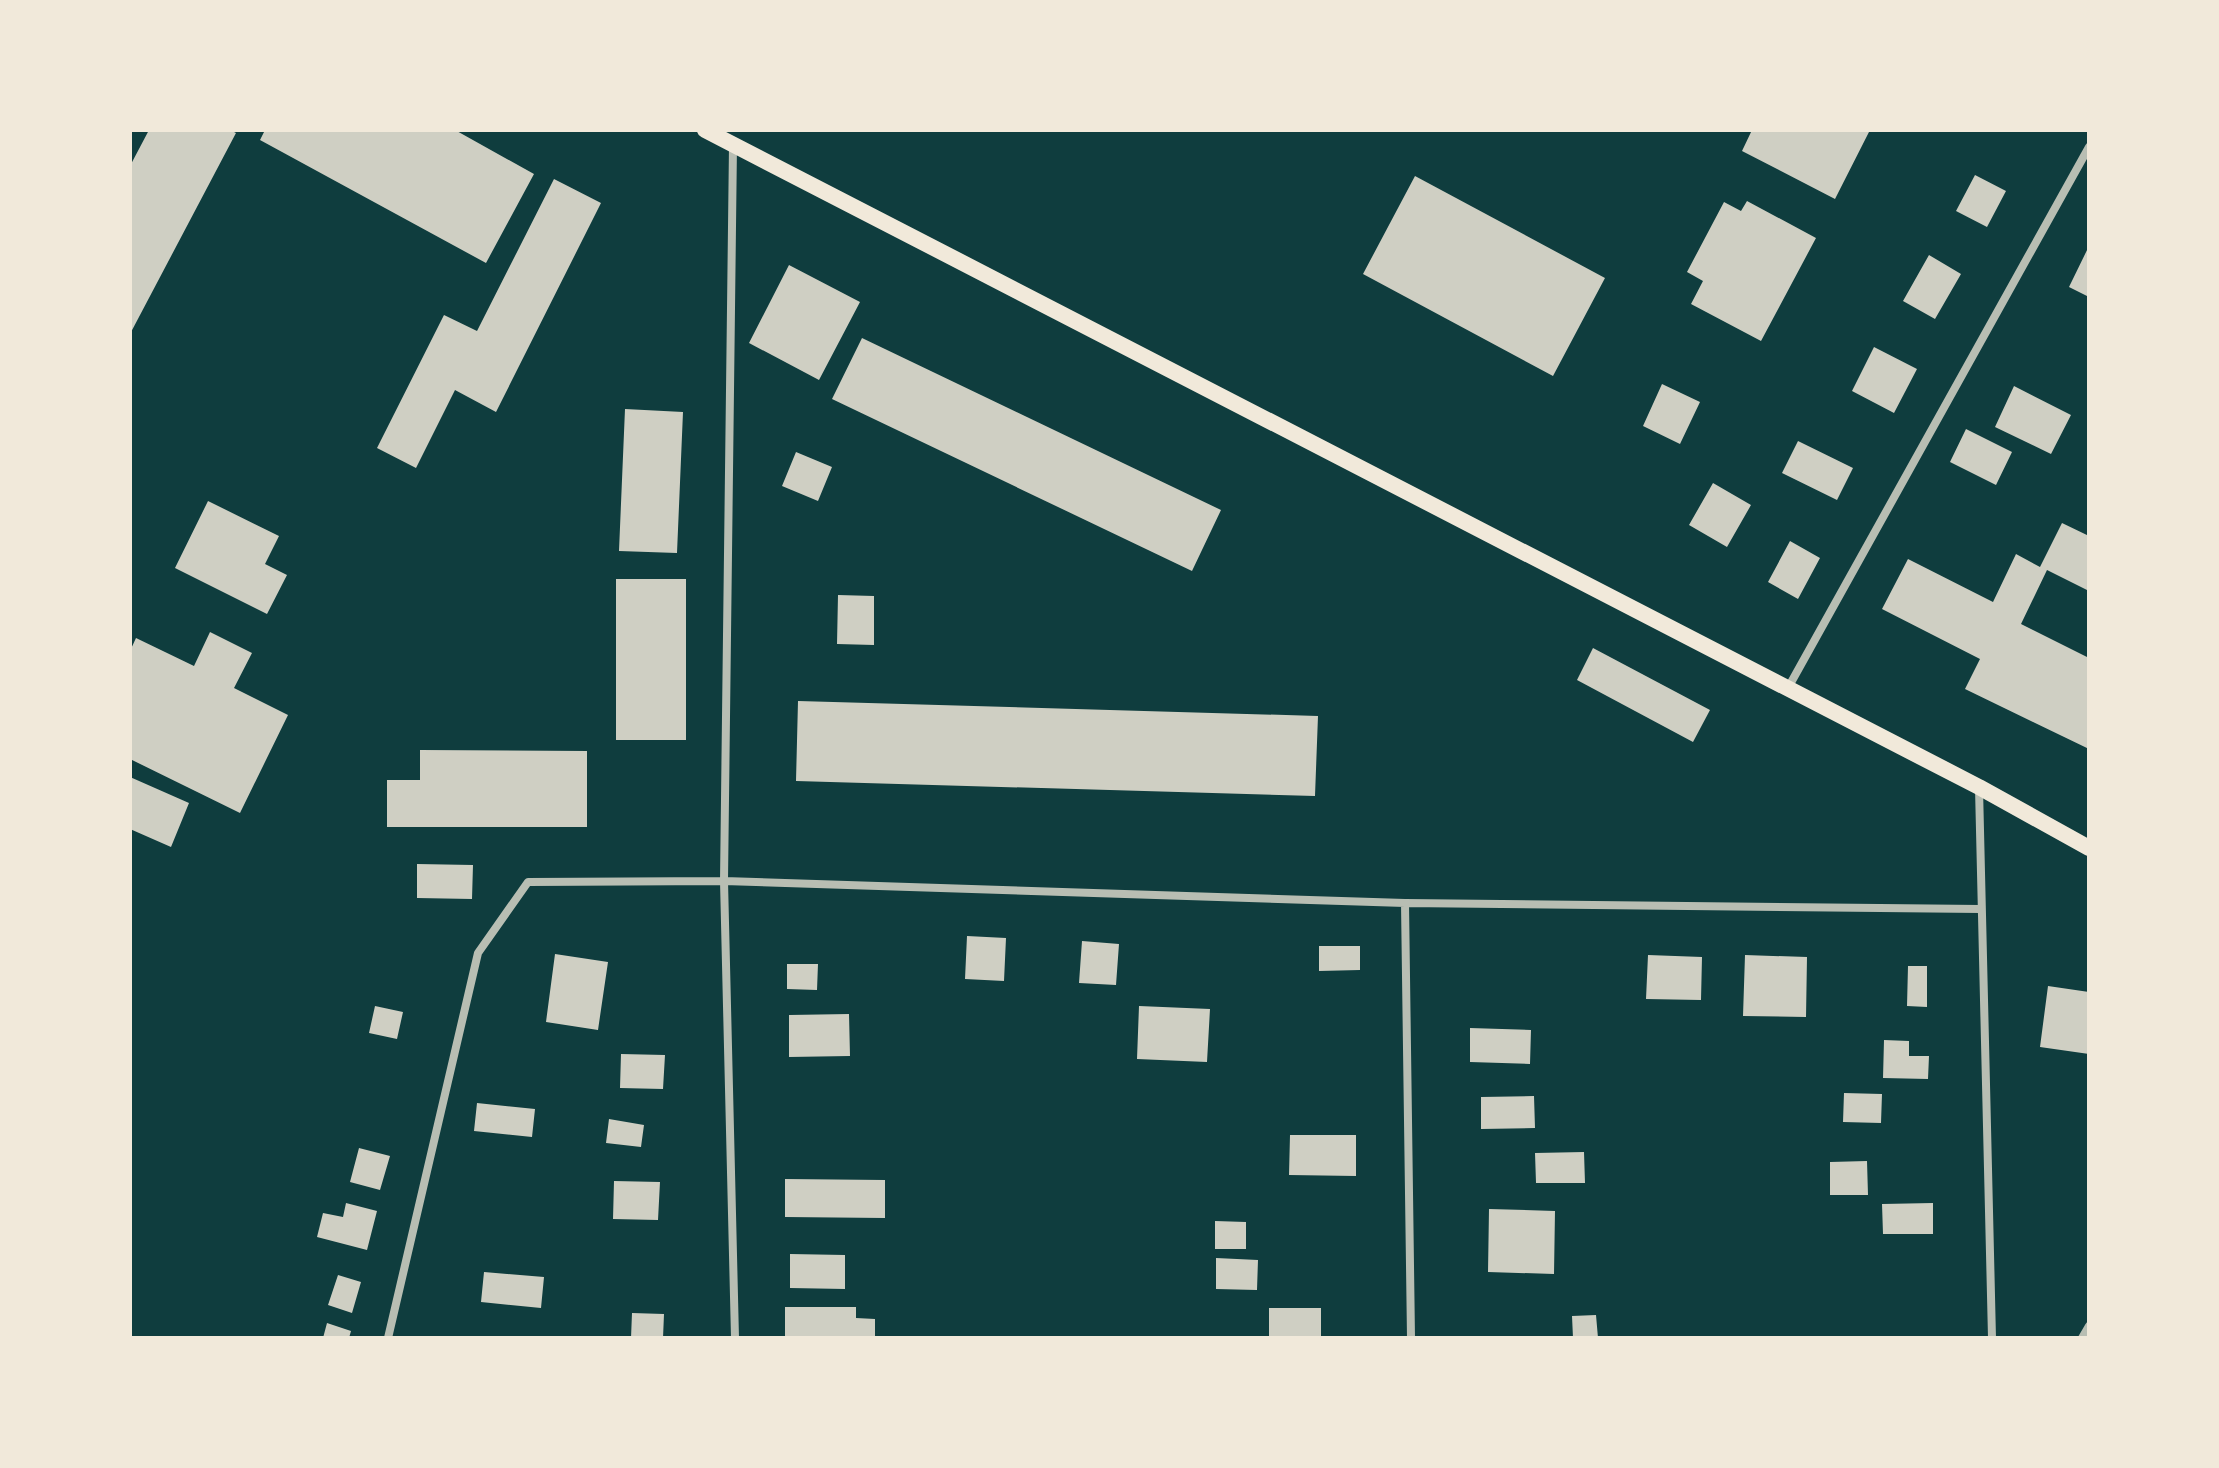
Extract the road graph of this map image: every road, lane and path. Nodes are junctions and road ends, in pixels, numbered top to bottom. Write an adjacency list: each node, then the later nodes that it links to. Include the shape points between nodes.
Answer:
1 (705, 130): 2 (main road)
2 (733, 144): 4 (main road); 7 (street)
3 (2089, 147): 4 (street)
4 (1787, 690): 5 (main road)
5 (1979, 787): 6 (main road); 9 (street)
6 (2089, 848)
7 (724, 881): 8 (street); 11 (street, via 528,882 478,953); 12 (street)
8 (1405, 903): 9 (street); 13 (street)
9 (1981, 909): 14 (street)
10 (2089, 1326): 15 (street)
11 (388, 1338)
12 (735, 1338)
13 (1411, 1338)
14 (1992, 1338)
15 (2082, 1338)

